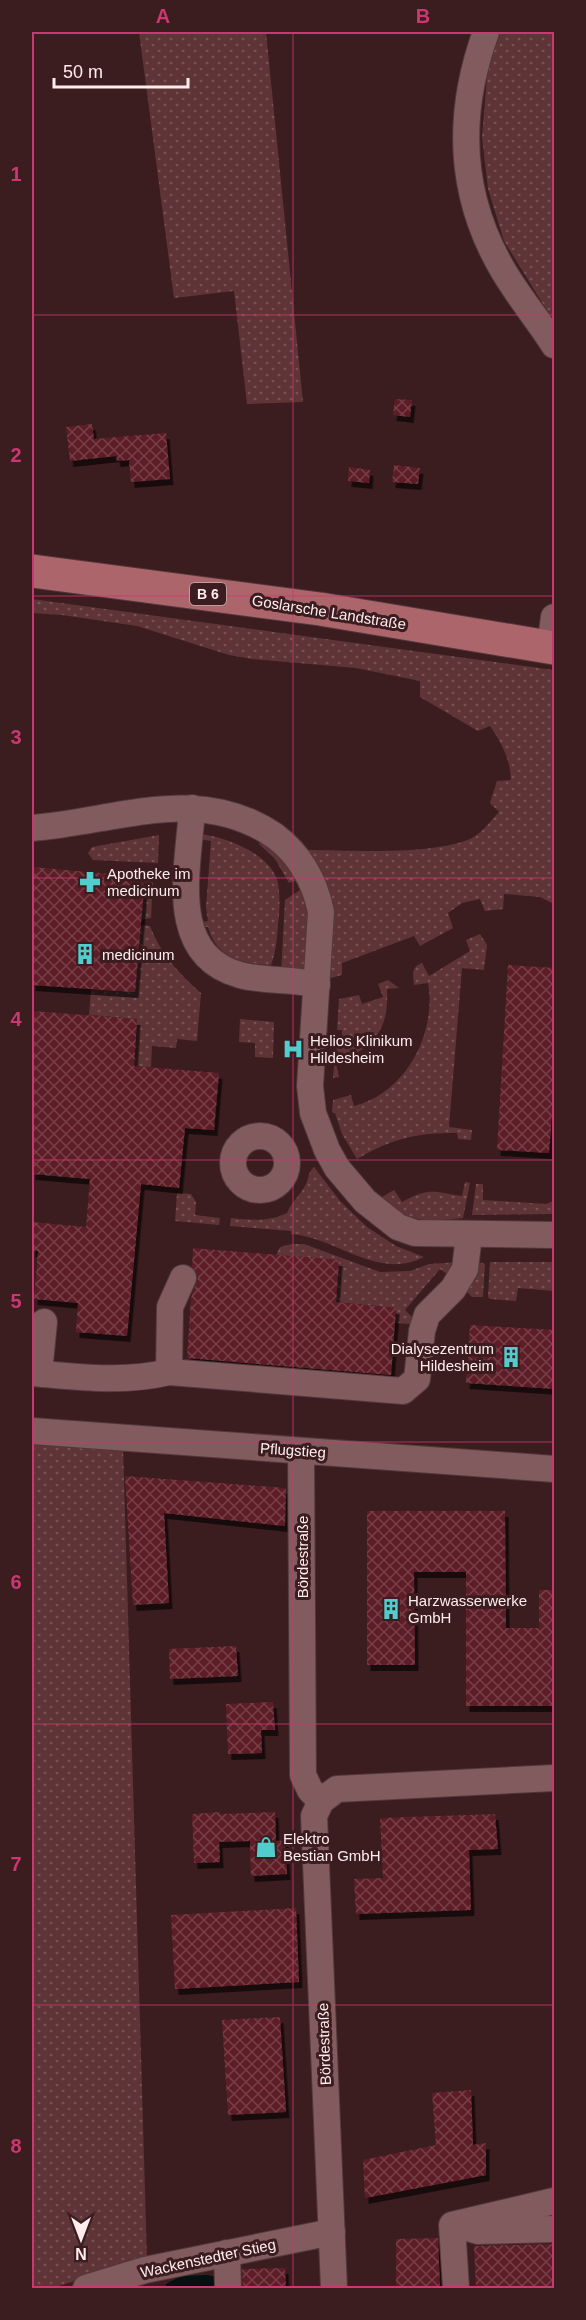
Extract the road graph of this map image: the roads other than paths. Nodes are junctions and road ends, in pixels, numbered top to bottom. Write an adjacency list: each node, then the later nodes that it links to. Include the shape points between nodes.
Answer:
1 (486, 32): 2 (street, via 468,99 469,187 482,230 500,266)
2 (555, 345)
3 (32, 571): 4 (main road, Goslarsche Landstraße / B 6)
4 (553, 637)
5 (192, 808): 6 (street, via 159,809); 7 (street, via 248,820 281,841 301,863 316,891 321,912); 7 (street, via 186,897 193,937 215,963 232,973)
6 (32, 828)
7 (317, 985): 8 (street, via 310,1097)
8 (320, 1134): 9 (street); 10 (street, via 337,1168 372,1207 398,1227 415,1233)
9 (285, 1151)
10 (469, 1235): 11 (street); 14 (street, via 465,1269 453,1289 427,1315 417,1379 403,1391)
11 (555, 1235)
12 (183, 1278): 14 (street, via 170,1307)
13 (44, 1322): 15 (street)
14 (169, 1372): 15 (street, via 100,1379)
15 (35, 1373)
16 (32, 1431): 17 (street, Pflugstieg)
17 (301, 1451): 18 (street, Pflugstieg); 20 (street, Bördestraße, via 303,1775)
18 (555, 1469)
19 (555, 1778): 20 (street, via 337,1789)
20 (321, 1801): 24 (street, Bördestraße, via 314,1816)
21 (551, 2190): 22 (street)
22 (452, 2224): 23 (street, via 478,2231); 29 (street, via 464,2255)
23 (555, 2229)
24 (332, 2232): 25 (street, Wackenstedter Stieg); 28 (street, Bördestraße)
25 (226, 2253): 26 (street, Wackenstedter Stieg, via 145,2270); 27 (street)
26 (86, 2289)
27 (228, 2289)
28 (334, 2289)
29 (456, 2289)

